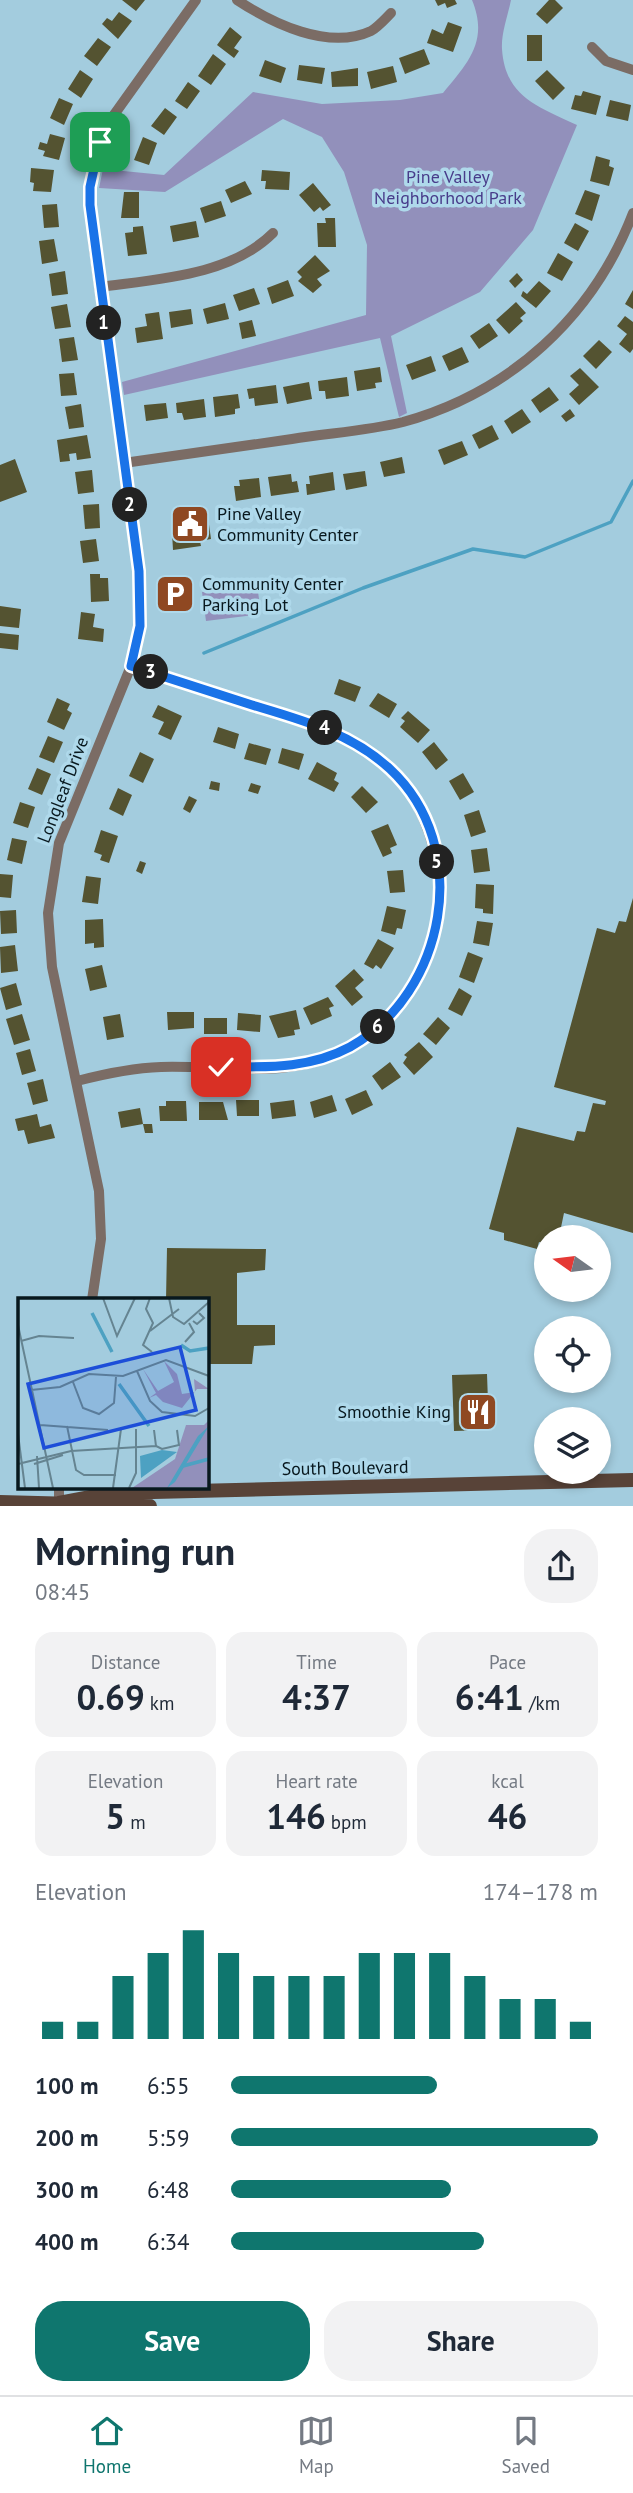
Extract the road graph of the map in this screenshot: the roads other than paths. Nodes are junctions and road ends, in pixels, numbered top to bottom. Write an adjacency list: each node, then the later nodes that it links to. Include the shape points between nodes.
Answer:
1 (196, 0): 8 (street, Longleaf Drive, via 125,97 100,142 90,187)
2 (237, 0): 3 (street, via 272,22 327,36 372,30)
3 (391, 13)
4 (592, 47): 5 (street, via 606,61)
5 (633, 70)
6 (633, 213): 9 (street, via 600,281 571,320 520,366 480,392 436,412 384,426)
7 (273, 233): 8 (street, via 253,251 214,265)
8 (99, 288): 9 (street, Longleaf Drive)
9 (124, 463): 10 (street, Longleaf Drive, via 140,603)
10 (131, 666): 11 (street, Longleaf Drive, via 71,809 52,875 51,967); 11 (street, via 327,729 371,752 407,789 424,819 438,865 439,913 416,983 382,1024 349,1047 323,1059 283,1067 159,1067)
11 (77, 1081): 12 (street, Longleaf Drive, via 97,1172 101,1215)
12 (92, 1298)
13 (633, 1480): 16 (main road, South Boulevard, via 112,1493)
14 (59, 1489): 16 (street)
15 (0, 1502): 16 (main road, South Boulevard)
16 (60, 1503): 17 (main road, South Boulevard)
17 (150, 1506)

